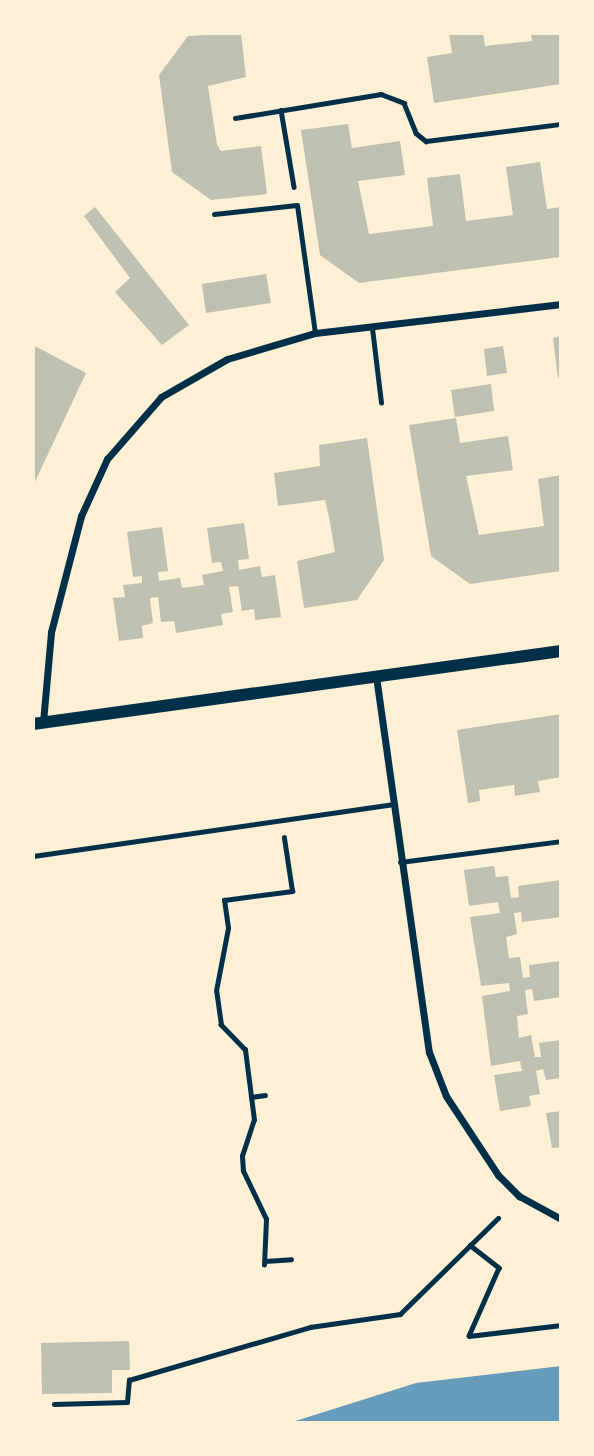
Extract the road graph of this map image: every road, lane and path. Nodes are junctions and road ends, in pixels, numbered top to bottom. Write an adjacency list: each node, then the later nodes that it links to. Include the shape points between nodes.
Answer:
1 (281, 110): 2 (path); 3 (path, via 394,96 404,103 416,133 439,142); 4 (path)
2 (235, 117)
3 (561, 124)
4 (297, 205): 5 (lane); 8 (lane)
5 (214, 214)
6 (561, 304): 7 (street)
7 (372, 328): 8 (street); 9 (lane)
8 (314, 333): 12 (street, via 201,370 161,397 122,437 92,487 70,551 44,668)
9 (381, 402)
10 (561, 651): 11 (street)
11 (376, 676): 12 (street); 13 (street)
12 (38, 723)
13 (392, 804): 14 (lane); 17 (street)
14 (281, 820): 16 (lane); 19 (path, via 292,891 224,901 228,928 216,991 221,1025 245,1050)
15 (561, 841): 17 (lane)
16 (33, 856)
17 (400, 862): 21 (street, via 429,1052 446,1096 498,1175 519,1196)
18 (265, 1095): 19 (path)
19 (251, 1097): 23 (path, via 253,1131 242,1156 250,1190 266,1219 264,1263)
20 (498, 1218): 22 (path)
21 (561, 1219)
22 (470, 1245): 24 (path, via 499,1268 469,1336); 25 (path, via 400,1314 310,1327 128,1380 127,1402)
23 (291, 1259)
24 (561, 1325)
25 (54, 1404)

